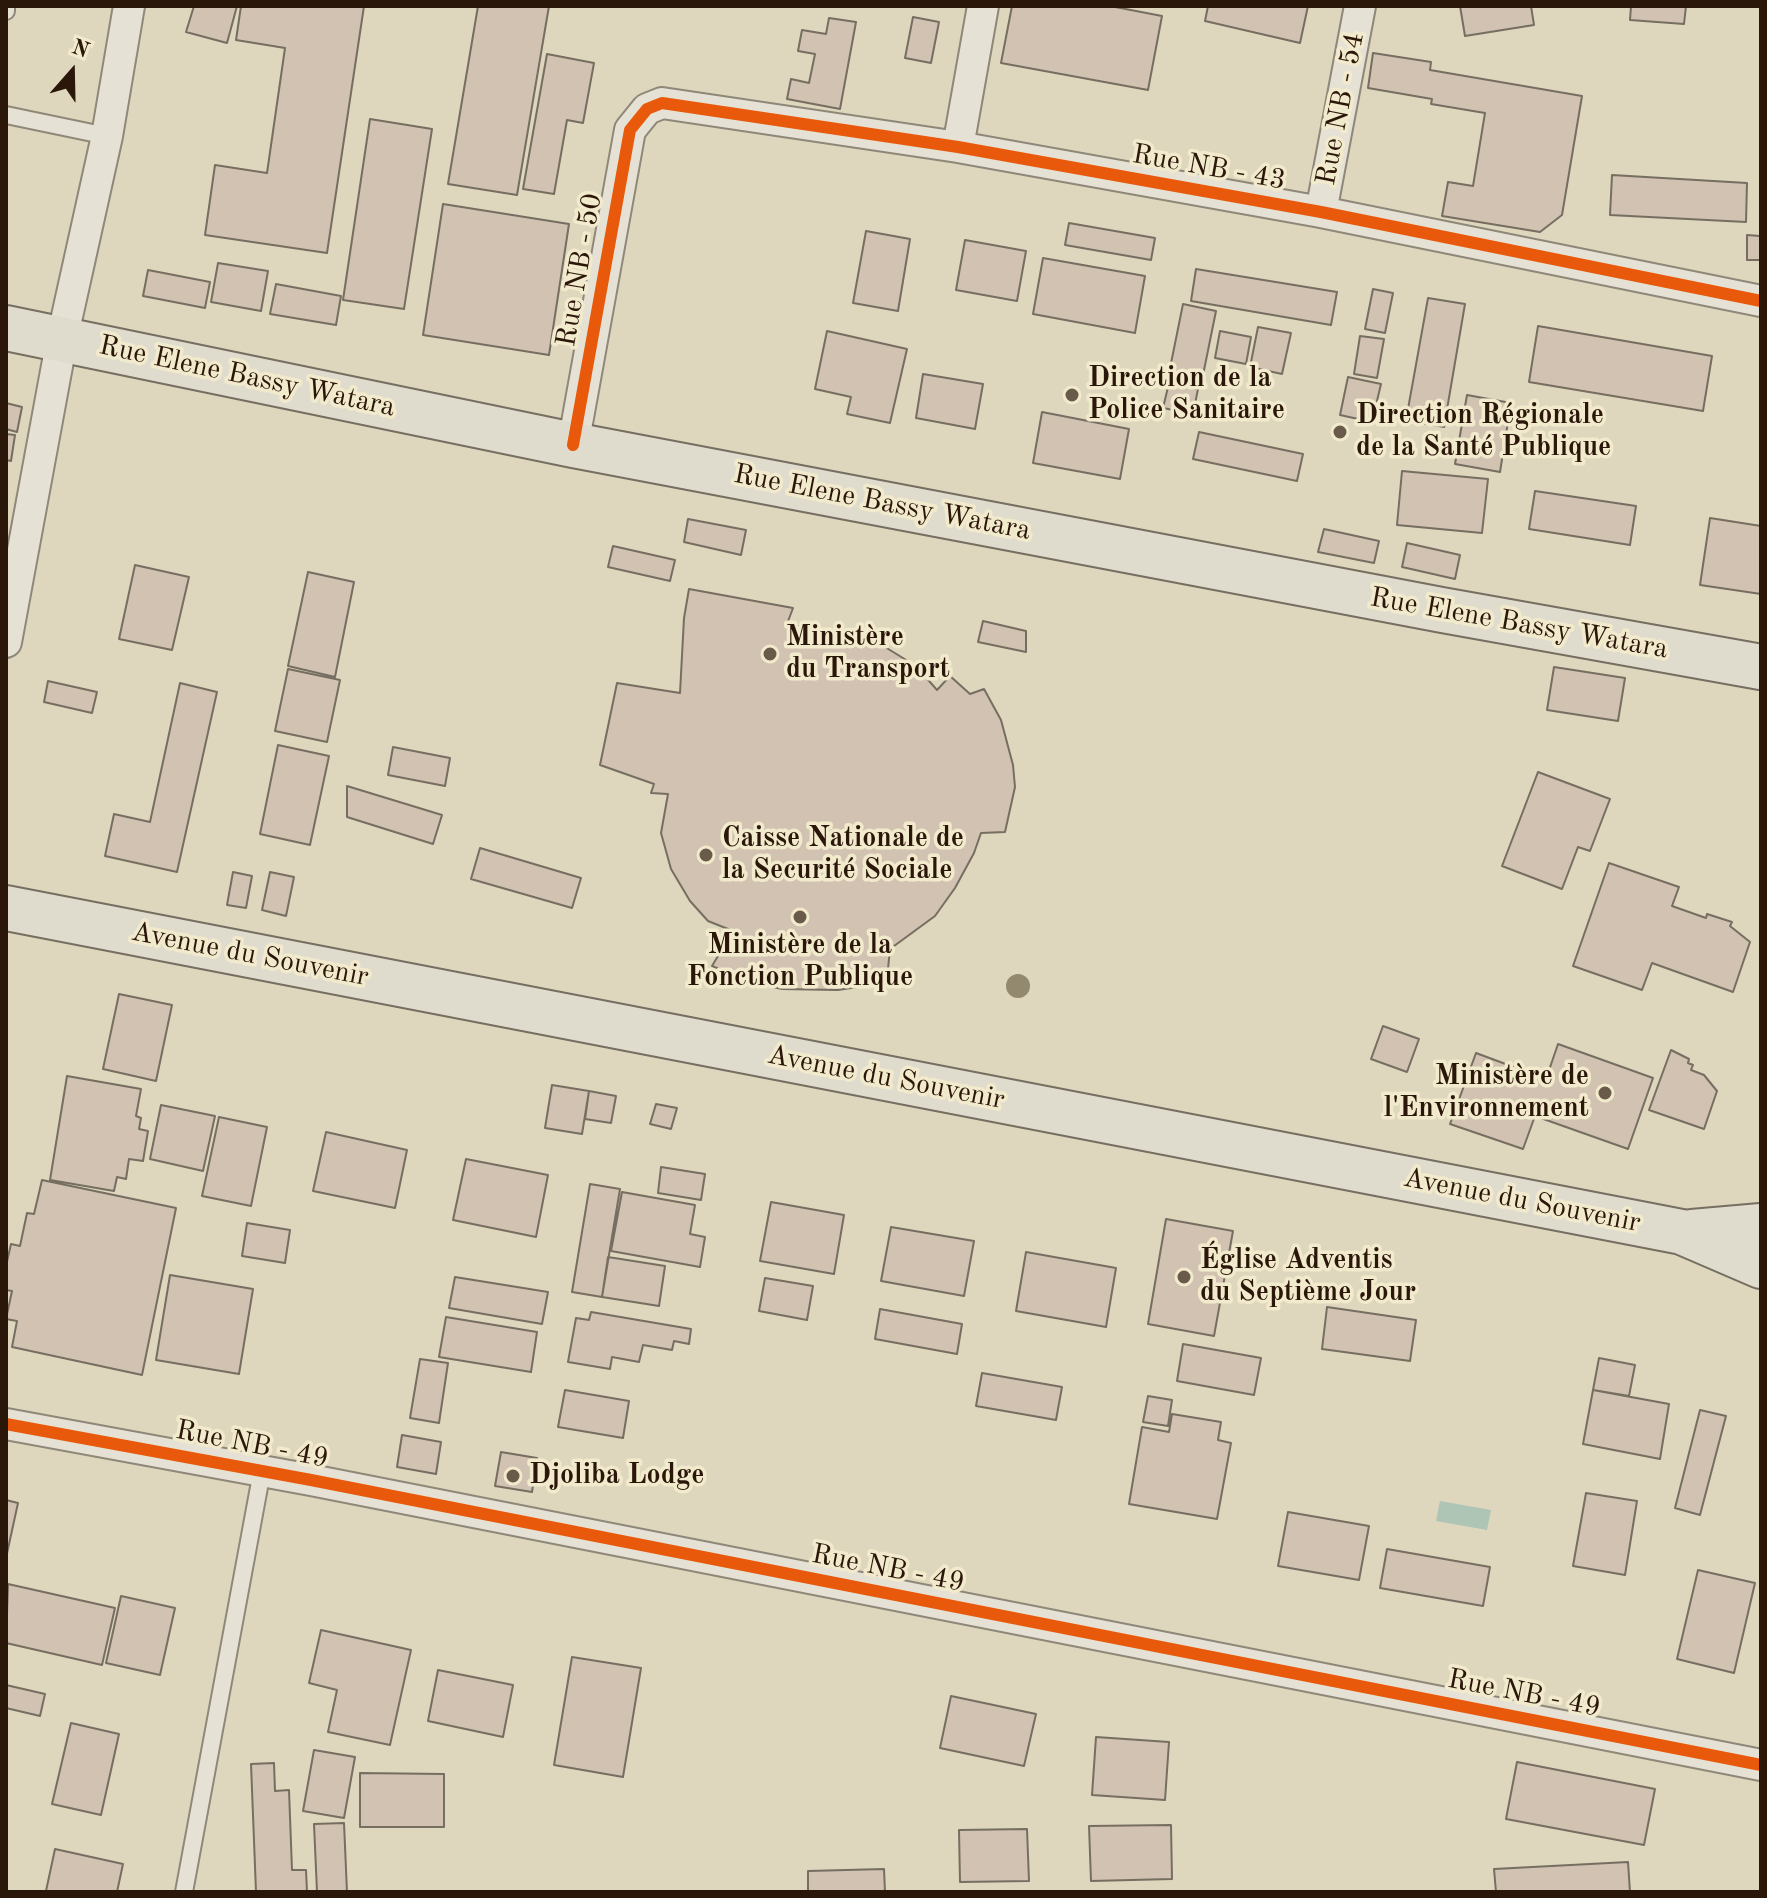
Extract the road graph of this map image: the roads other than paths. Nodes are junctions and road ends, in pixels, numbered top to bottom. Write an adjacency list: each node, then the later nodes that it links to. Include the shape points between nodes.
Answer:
1 (129, 6): 6 (street)
2 (983, 6): 7 (street)
3 (1360, 6): 8 (street, Rue NB - 54)
4 (647, 109): 7 (street, Rue NB - 43, via 662,103); 12 (street, Rue NB - 50, via 630,130)
5 (6, 115): 6 (lane)
6 (107, 136): 11 (street)
7 (958, 147): 8 (street, Rue NB - 43)
8 (1321, 212): 9 (street, Rue NB - 43)
9 (1761, 301)
10 (6, 328): 11 (main road, Rue Elene Bassy Watara)
11 (62, 339): 12 (main road, Rue Elene Bassy Watara); 13 (street)
12 (573, 445): 14 (main road, Rue Elene Bassy Watara)
13 (6, 642)
14 (1761, 667)
15 (6, 908): 17 (main road, Avenue du Souvenir)
16 (1761, 1226): 17 (main road)
17 (1682, 1232): 18 (main road, Avenue du Souvenir)
18 (1761, 1266)
19 (6, 1424): 20 (street, Rue NB - 49)
20 (262, 1471): 21 (street, Rue NB - 49); 22 (lane)
21 (1761, 1765)
22 (184, 1892)

